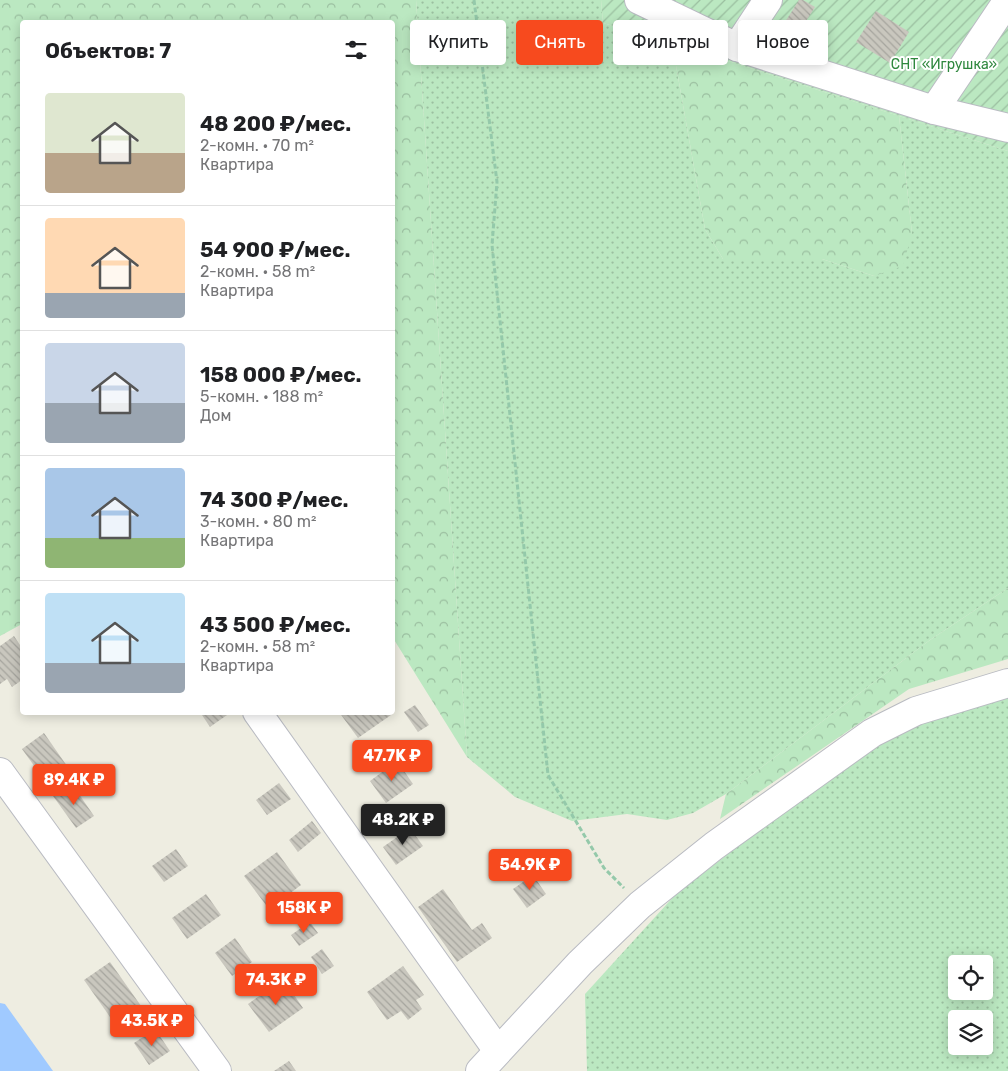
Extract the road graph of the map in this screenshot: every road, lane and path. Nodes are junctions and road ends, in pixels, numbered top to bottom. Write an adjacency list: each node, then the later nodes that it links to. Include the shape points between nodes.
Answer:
1 (474, 0): 11 (path, via 497,182 492,245 548,775 604,868)
2 (639, 0): 5 (street)
3 (768, 0): 5 (street)
4 (1008, 0): 6 (street)
5 (737, 47): 6 (street)
6 (934, 110): 7 (street)
7 (1008, 128)
8 (1008, 683): 11 (street, via 916,712 872,733 714,846)
9 (260, 715): 12 (street)
10 (0, 772): 13 (street)
11 (640, 905): 12 (street, via 580,962)
12 (498, 1051): 14 (street)
13 (217, 1071)
14 (480, 1071)

